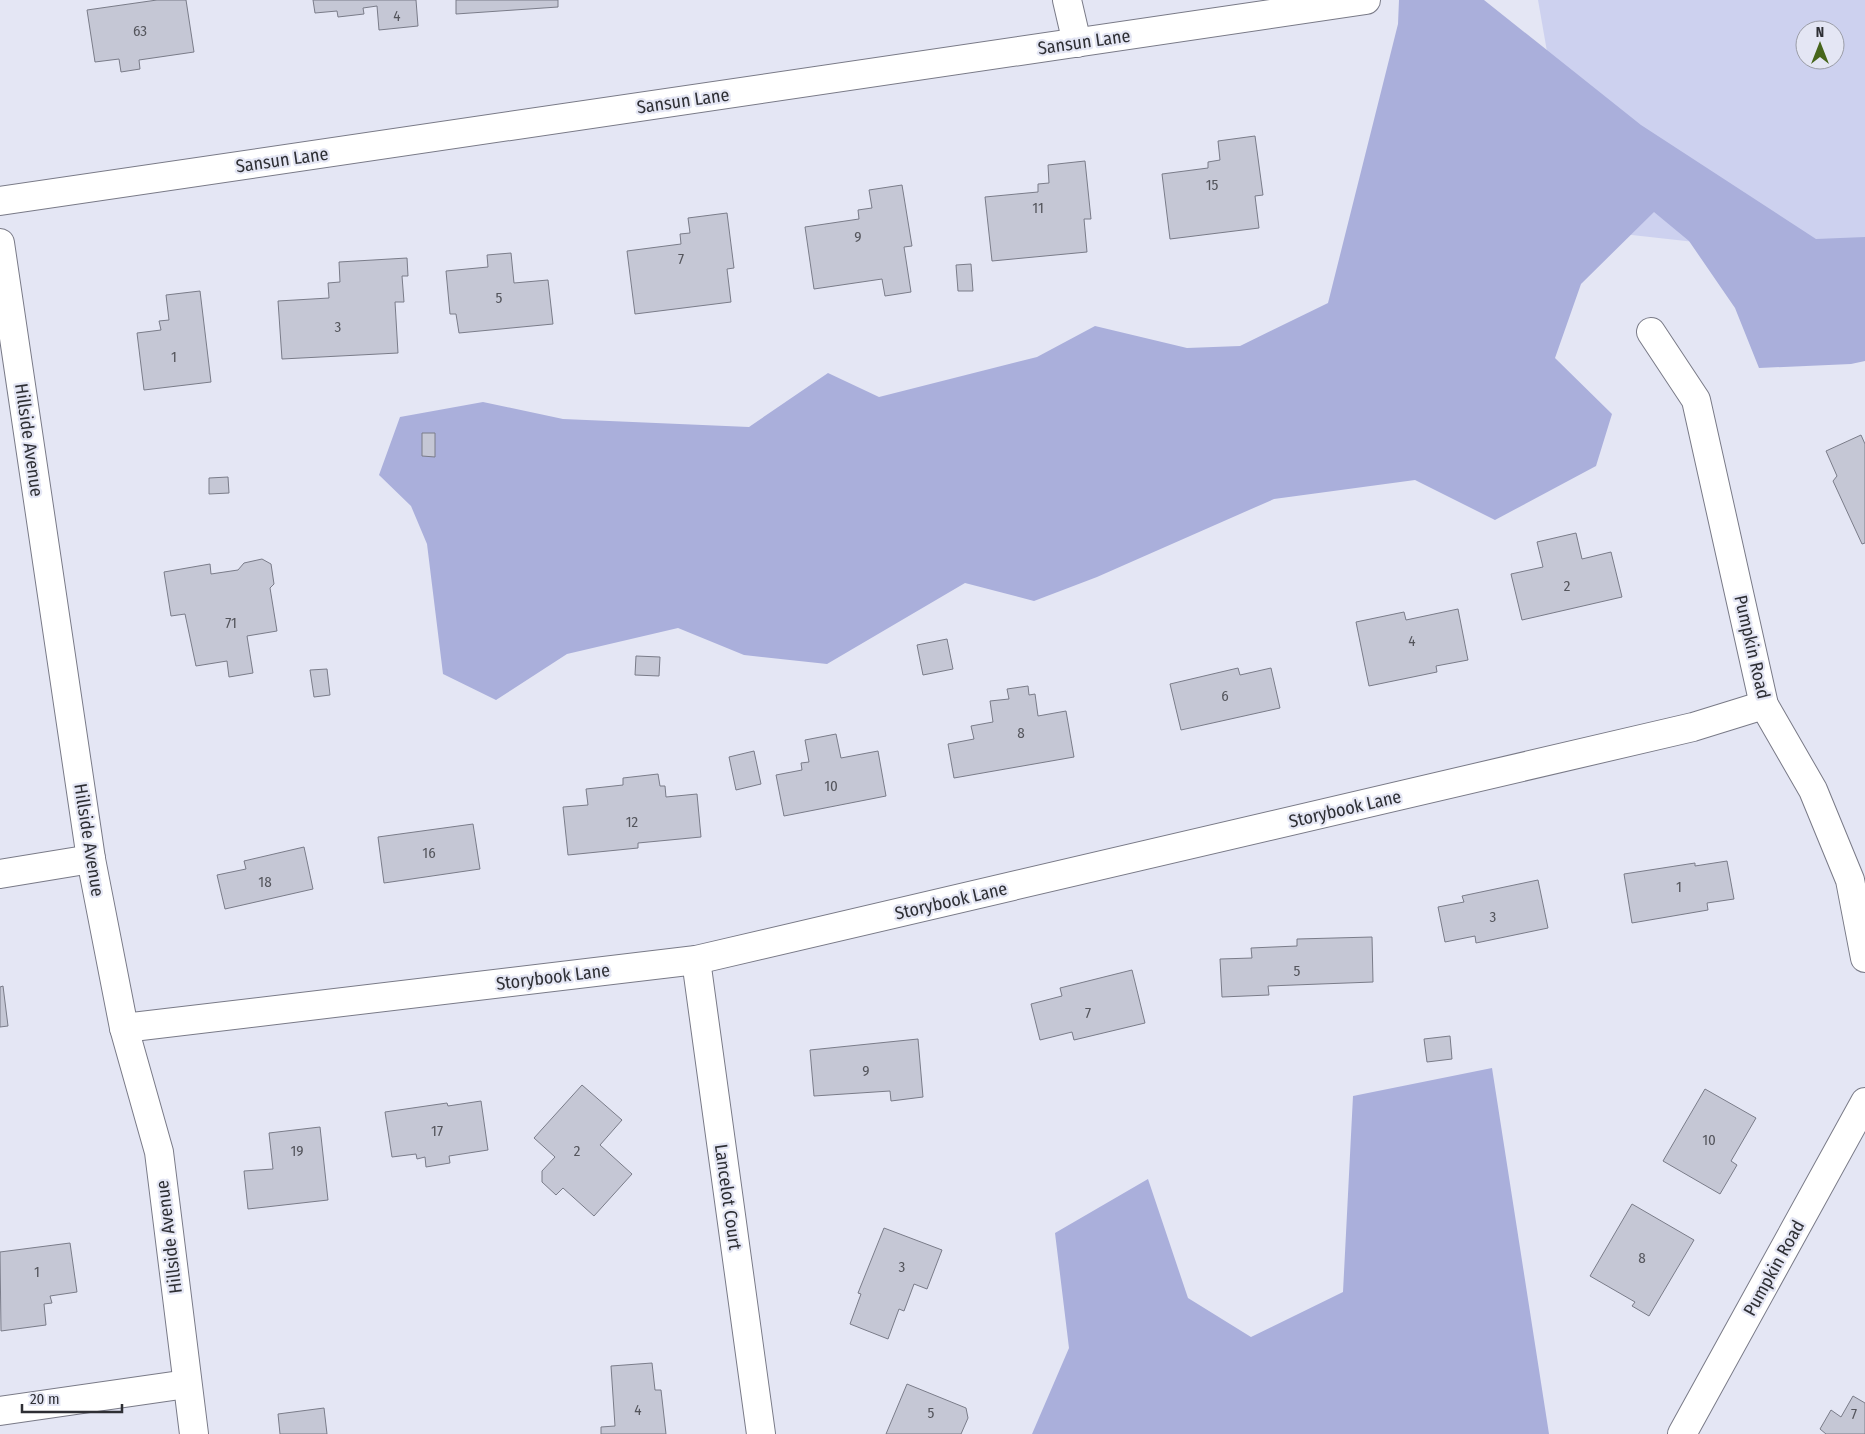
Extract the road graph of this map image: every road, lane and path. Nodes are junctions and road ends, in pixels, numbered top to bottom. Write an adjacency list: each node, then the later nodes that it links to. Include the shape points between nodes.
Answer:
1 (1067, 0): 3 (street)
2 (1366, 0): 3 (street, Sansun Lane)
3 (1077, 43): 4 (street, Sansun Lane)
4 (0, 201)
5 (0, 243): 8 (street, Hillside Avenue)
6 (1651, 332): 7 (street, Pumpkin Road, via 1696,400)
7 (1764, 705): 10 (street, Pumpkin Road, via 1813,790 1850,880); 11 (street, Storybook Lane, via 1683,729)
8 (91, 859): 9 (street); 12 (street, Hillside Avenue)
9 (0, 874)
10 (1865, 958)
11 (696, 960): 12 (street, Storybook Lane); 17 (street, Lancelot Court)
12 (124, 1028): 14 (street, Hillside Avenue, via 159,1152)
13 (1865, 1102): 18 (street, Pumpkin Road)
14 (186, 1384): 15 (street); 16 (street, Hillside Avenue)
15 (0, 1411)
16 (194, 1434)
17 (761, 1434)
18 (1682, 1434)

